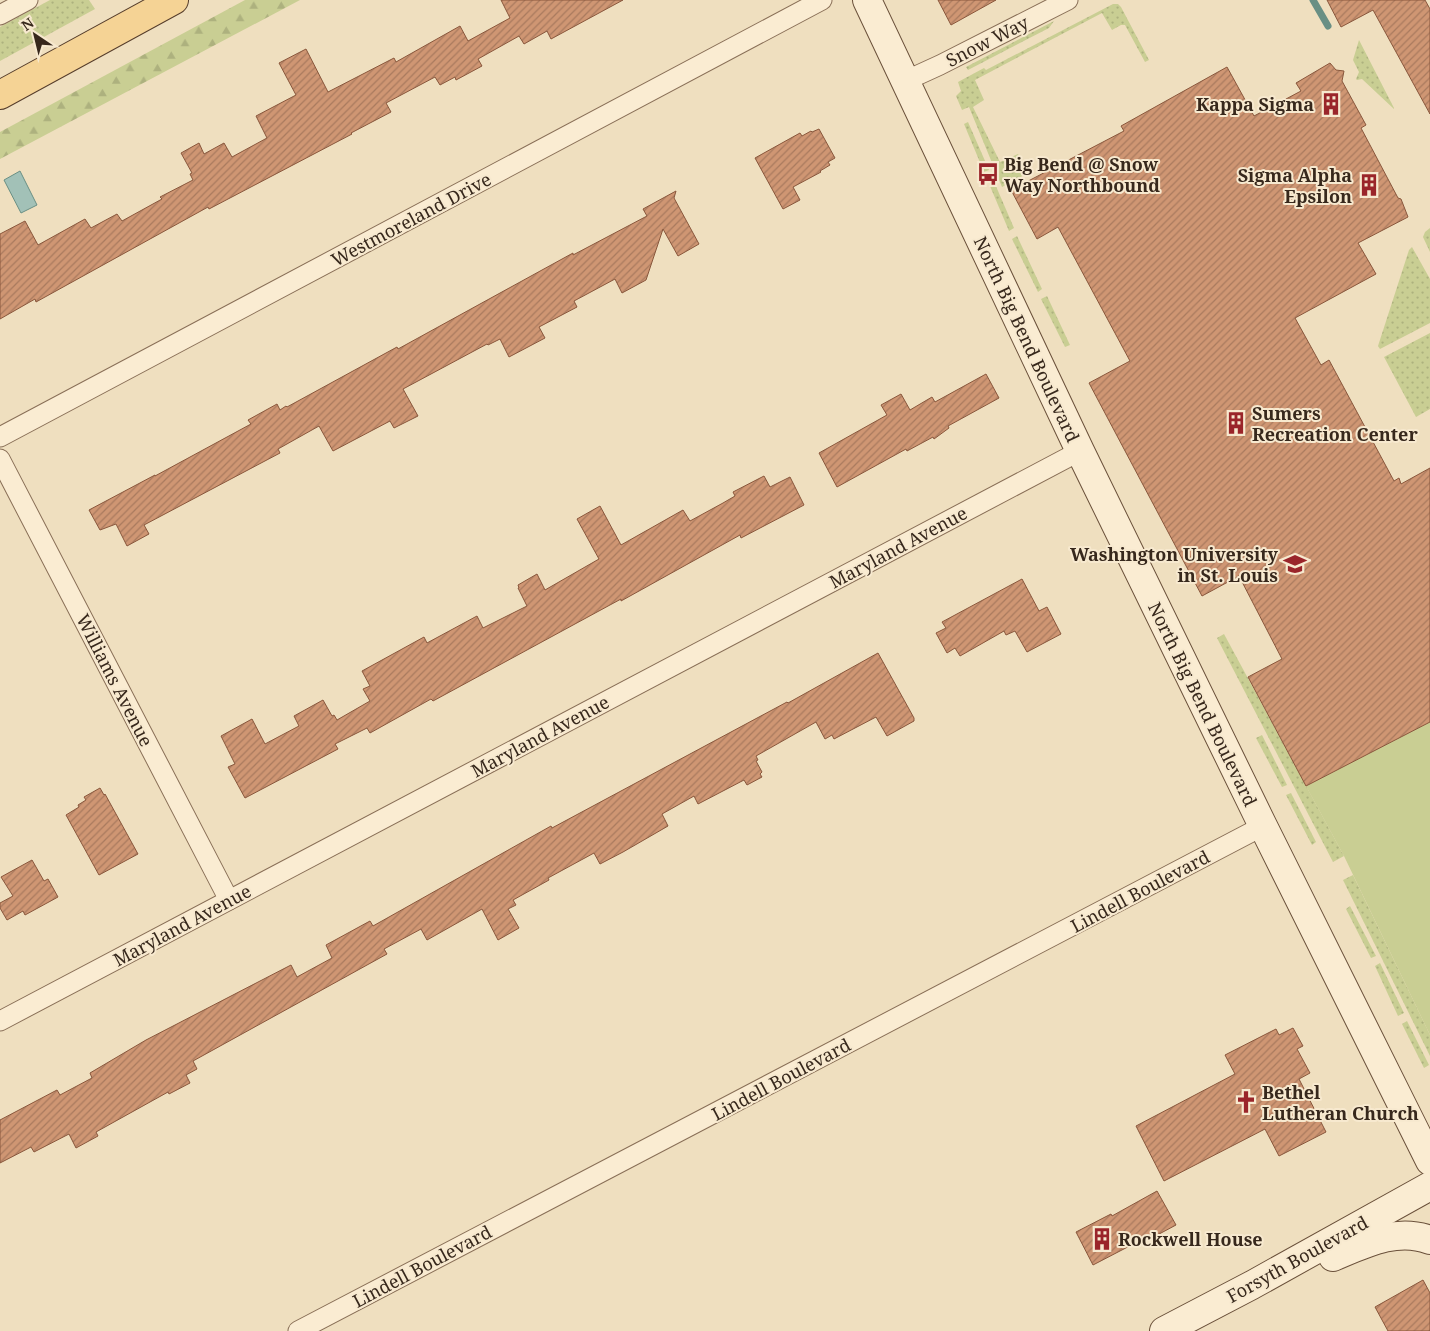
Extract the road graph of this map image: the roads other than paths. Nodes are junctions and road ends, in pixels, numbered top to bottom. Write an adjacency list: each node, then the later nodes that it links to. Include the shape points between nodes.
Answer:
1 (28, 0): 6 (street)
2 (174, 0): 8 (main road)
3 (822, 0): 9 (street, Westmoreland Drive)
4 (867, 0): 7 (main road, North Big Bend Boulevard)
5 (1068, 0): 7 (street, Snow Way)
6 (0, 15)
7 (905, 81): 10 (main road, North Big Bend Boulevard)
8 (0, 95)
9 (0, 438)
10 (1080, 451): 12 (main road, North Big Bend Boulevard); 13 (street, Maryland Avenue)
11 (0, 459): 13 (street, Williams Avenue)
12 (1263, 826): 15 (main road, North Big Bend Boulevard); 21 (street, Lindell Boulevard)
13 (229, 900): 14 (street, Maryland Avenue)
14 (0, 1021)
15 (1398, 1097): 16 (main road); 17 (main road, North Big Bend Boulevard)
16 (1430, 1115)
17 (1430, 1161)
18 (1430, 1186): 20 (main road, Forsyth Boulevard)
19 (1430, 1240): 20 (main road, via 1396,1235 1368,1242)
20 (1252, 1285): 22 (main road, Forsyth Boulevard)
21 (298, 1331)
22 (1164, 1331)

